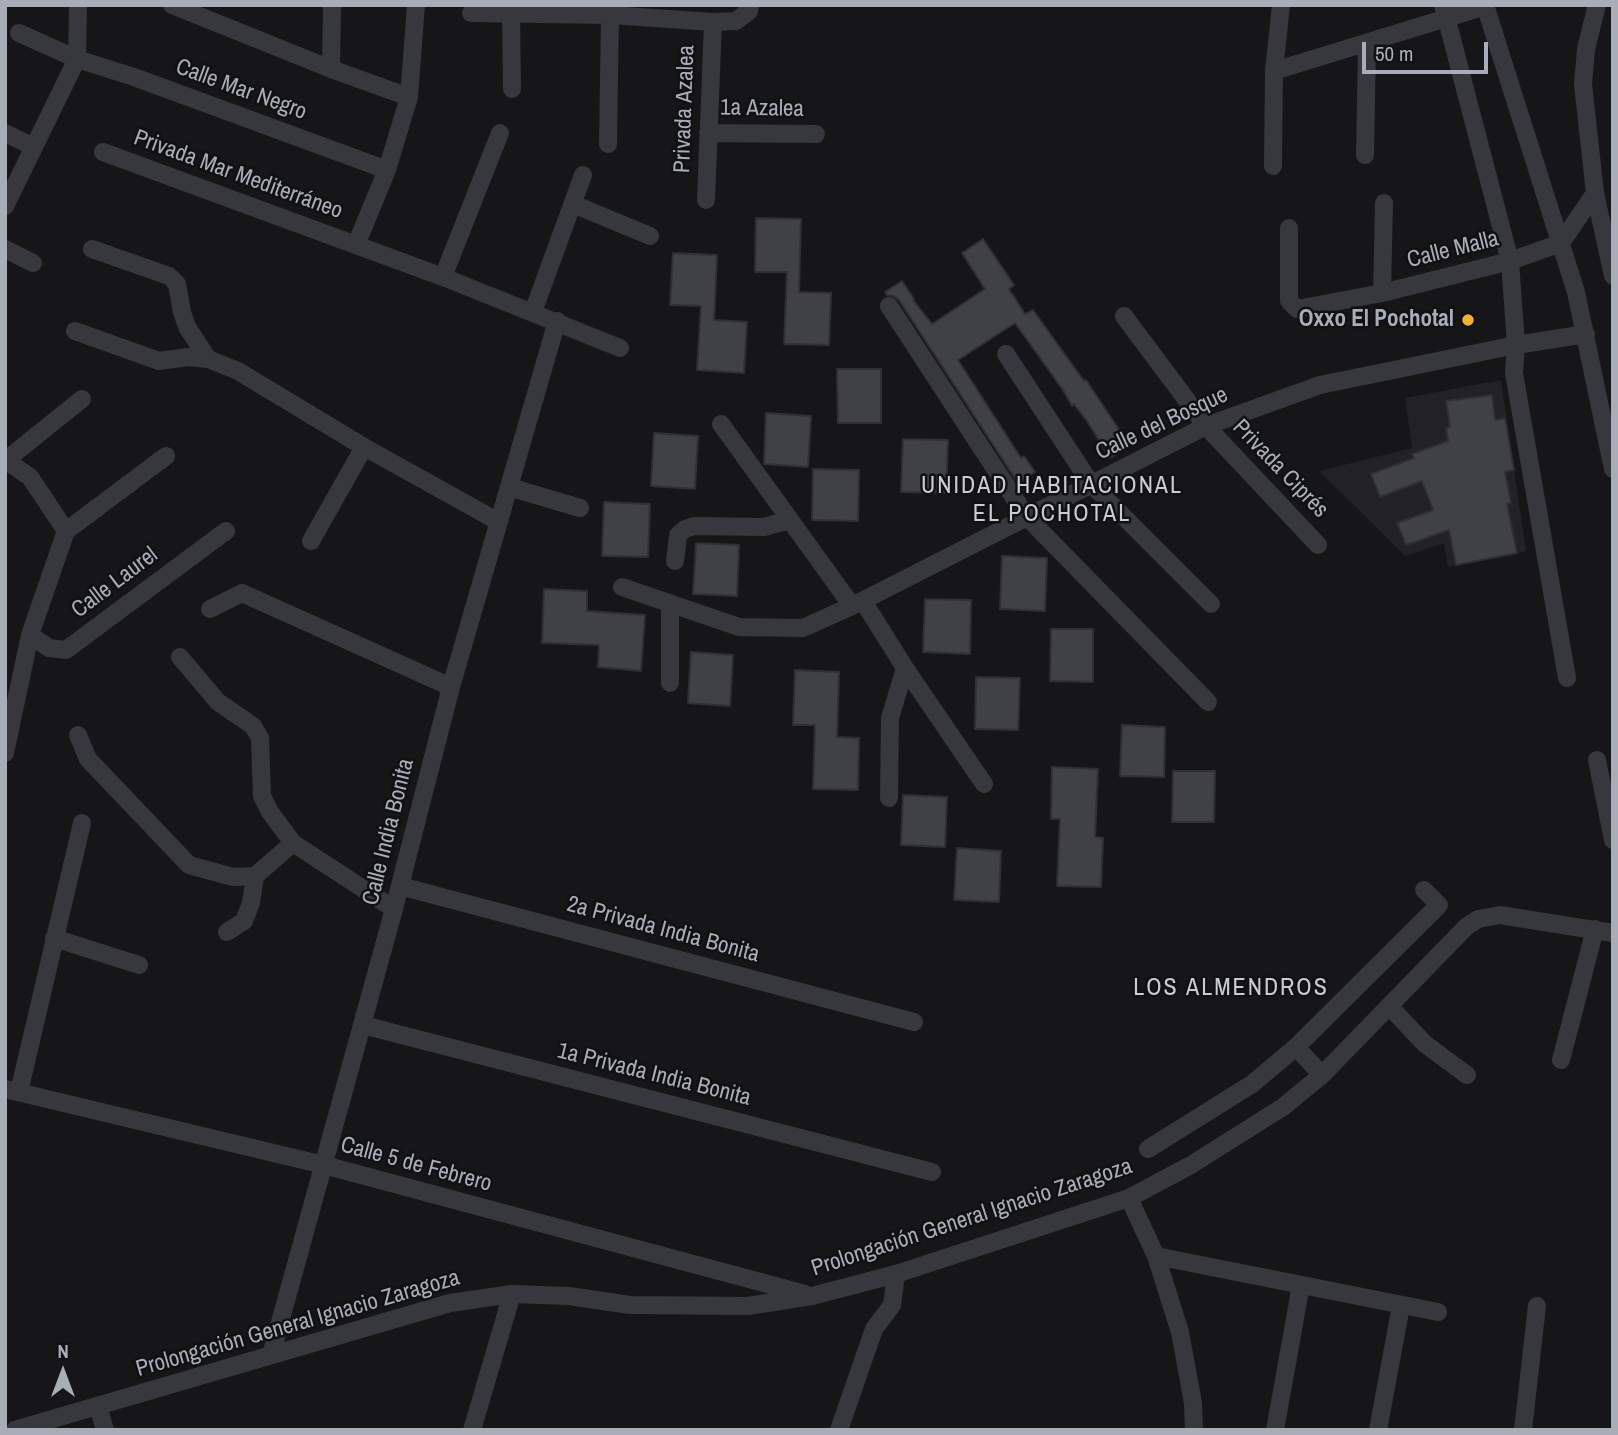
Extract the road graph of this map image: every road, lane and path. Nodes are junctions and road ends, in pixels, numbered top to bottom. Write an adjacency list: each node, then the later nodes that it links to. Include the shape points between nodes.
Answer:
1 (78, 5): 16 (street)
2 (172, 5): 17 (street)
3 (332, 5): 17 (street)
4 (416, 5): 20 (street)
5 (750, 5): 13 (street, via 736,21)
6 (1281, 5): 18 (street)
7 (1597, 5): 32 (street, via 1586,49 1584,85)
8 (1485, 6): 9 (street); 39 (street)
9 (1446, 12): 15 (street); 43 (street)
10 (471, 13): 11 (street)
11 (511, 13): 12 (street); 19 (street)
12 (610, 15): 13 (street); 25 (street)
13 (713, 22): 23 (street, Privada Azalea)
14 (19, 33): 16 (street, Calle Mar Negro)
15 (1367, 45): 18 (street); 28 (street)
16 (77, 59): 26 (street); 30 (street, Calle Mar Negro)
17 (331, 69): 20 (street)
18 (1274, 71): 29 (street)
19 (512, 89)
20 (409, 97): 30 (street)
21 (5, 133): 26 (street)
22 (500, 133): 46 (street)
23 (708, 133): 24 (street, 1a Azalea); 33 (street, Privada Azalea)
24 (816, 134)
25 (608, 144)
26 (34, 147): 36 (street)
27 (103, 152): 40 (street, Privada Mar Mediterráneo)
28 (1366, 155)
29 (1273, 166)
30 (387, 170): 40 (street)
31 (583, 175): 34 (street)
32 (1595, 193): 39 (street); 45 (street)
33 (706, 200)
34 (573, 204): 38 (street); 49 (street)
35 (1384, 204): 47 (street)
36 (5, 206)
37 (1289, 228): 47 (street, Calle Malla, via 1289,301 1297,309)
38 (650, 236)
39 (1561, 243): 43 (street, Calle Malla); 53 (street)
40 (356, 245): 46 (street, Privada Mar Mediterráneo)
41 (5, 249): 44 (street)
42 (92, 249): 57 (street, via 169,276 177,284 187,327)
43 (1510, 261): 47 (street, Calle Malla); 54 (street)
44 (33, 263)
45 (1613, 276)
46 (443, 277): 49 (street, Privada Mar Mediterráneo)
47 (1382, 293)
48 (889, 306): 68 (street)
49 (533, 312): 51 (street, Privada Mar Mediterráneo)
50 (1124, 316): 60 (street, Privada Ciprés)
51 (557, 321): 55 (street); 66 (street, Calle India Bonita)
52 (75, 331): 57 (street, via 159,361)
53 (1586, 334): 54 (street, Calle del Bosque); 64 (street)
54 (1516, 345): 60 (street, Calle del Bosque, via 1320,385); 84 (street, via 1514,373)
55 (620, 348)
56 (1006, 354): 65 (street)
57 (208, 359): 61 (street)
58 (82, 399): 63 (street)
59 (721, 424): 69 (street)
60 (1206, 426): 65 (street, Calle del Bosque); 74 (street, Privada Ciprés)
61 (364, 447): 70 (street); 73 (street)
62 (166, 456): 71 (street)
63 (6, 460): 71 (street, via 30,477)
64 (1613, 469)
65 (1091, 484): 68 (street, Calle del Bosque); 79 (street)
66 (509, 486): 67 (street); 70 (street, Calle India Bonita)
67 (580, 508)
68 (1026, 516): 78 (street, Calle del Bosque); 87 (street)
69 (790, 520): 75 (street, via 764,527 685,529 678,535); 78 (street)
70 (499, 522): 86 (street, Calle India Bonita)
71 (66, 531): 81 (street)
72 (226, 531): 81 (street, Calle Laurel, via 66,650 48,648)
73 (311, 541)
74 (1318, 545)
75 (675, 561)
76 (622, 587): 77 (street, Calle del Bosque)
77 (670, 603): 78 (street, Calle del Bosque, via 739,627 803,628); 85 (street)
78 (858, 603): 83 (street)
79 (1211, 604)
80 (210, 609): 86 (street, via 242,593)
81 (30, 635): 89 (street)
82 (180, 657): 95 (street, via 218,702 253,726 260,738 262,796)
83 (905, 668): 91 (street); 92 (street, via 890,718)
84 (1567, 678)
85 (670, 684)
86 (451, 687): 97 (street, Calle India Bonita)
87 (1208, 702)
88 (78, 735): 96 (street, via 88,759 190,865 233,877)
89 (5, 753)
90 (1597, 760): 94 (street)
91 (984, 784)
92 (889, 798)
93 (82, 823): 102 (street)
94 (1613, 840)
95 (293, 843): 96 (street); 99 (street)
96 (255, 876): 101 (street, via 244,921)
97 (400, 886): 99 (street, Calle India Bonita); 105 (street, 2a Privada India Bonita)
98 (1424, 890): 107 (street, via 1439,905)
99 (394, 909): 106 (street, Calle India Bonita)
100 (1604, 931): 104 (street, Prolongación General Ignacio Zaragoza, via 1500,915 1478,919); 108 (street)
101 (228, 932)
102 (54, 938): 103 (street); 111 (street)
103 (139, 965)
104 (1390, 1006): 109 (street, Prolongación General Ignacio Zaragoza); 110 (street, via 1425,1044)
105 (914, 1022)
106 (363, 1025): 113 (street, Calle India Bonita); 114 (street, 1a Privada India Bonita)
107 (1296, 1047): 109 (street); 112 (street, via 1252,1084)
108 (1560, 1059)
109 (1322, 1075): 115 (street, Prolongación General Ignacio Zaragoza, via 1283,1108)
110 (1467, 1075)
111 (12, 1090): 113 (street, Calle 5 de Febrero)
112 (1148, 1149)
113 (324, 1166): 120 (street, Calle 5 de Febrero); 124 (street, Calle India Bonita)
114 (932, 1172)
115 (1129, 1198): 116 (street); 117 (street, Prolongación General Ignacio Zaragoza)
116 (1156, 1256): 118 (street); 130 (street, via 1180,1332)
117 (896, 1274): 120 (street, Prolongación General Ignacio Zaragoza); 129 (street, via 892,1306 874,1329)
118 (1301, 1285): 121 (street); 131 (street)
119 (512, 1294): 120 (street, Prolongación General Ignacio Zaragoza, via 630,1305 748,1306); 124 (street, Prolongación General Ignacio Zaragoza, via 450,1303); 128 (street)
120 (813, 1296)
121 (1401, 1306): 123 (street); 132 (street)
122 (1537, 1306): 133 (street)
123 (1437, 1312)
124 (271, 1355): 125 (street, Prolongación General Ignacio Zaragoza)
125 (98, 1406): 126 (street, Prolongación General Ignacio Zaragoza); 127 (street)
126 (15, 1430)
127 (105, 1430)
128 (471, 1430)
129 (839, 1430)
130 (1194, 1430)
131 (1275, 1430)
132 (1378, 1430)
133 (1523, 1430)

